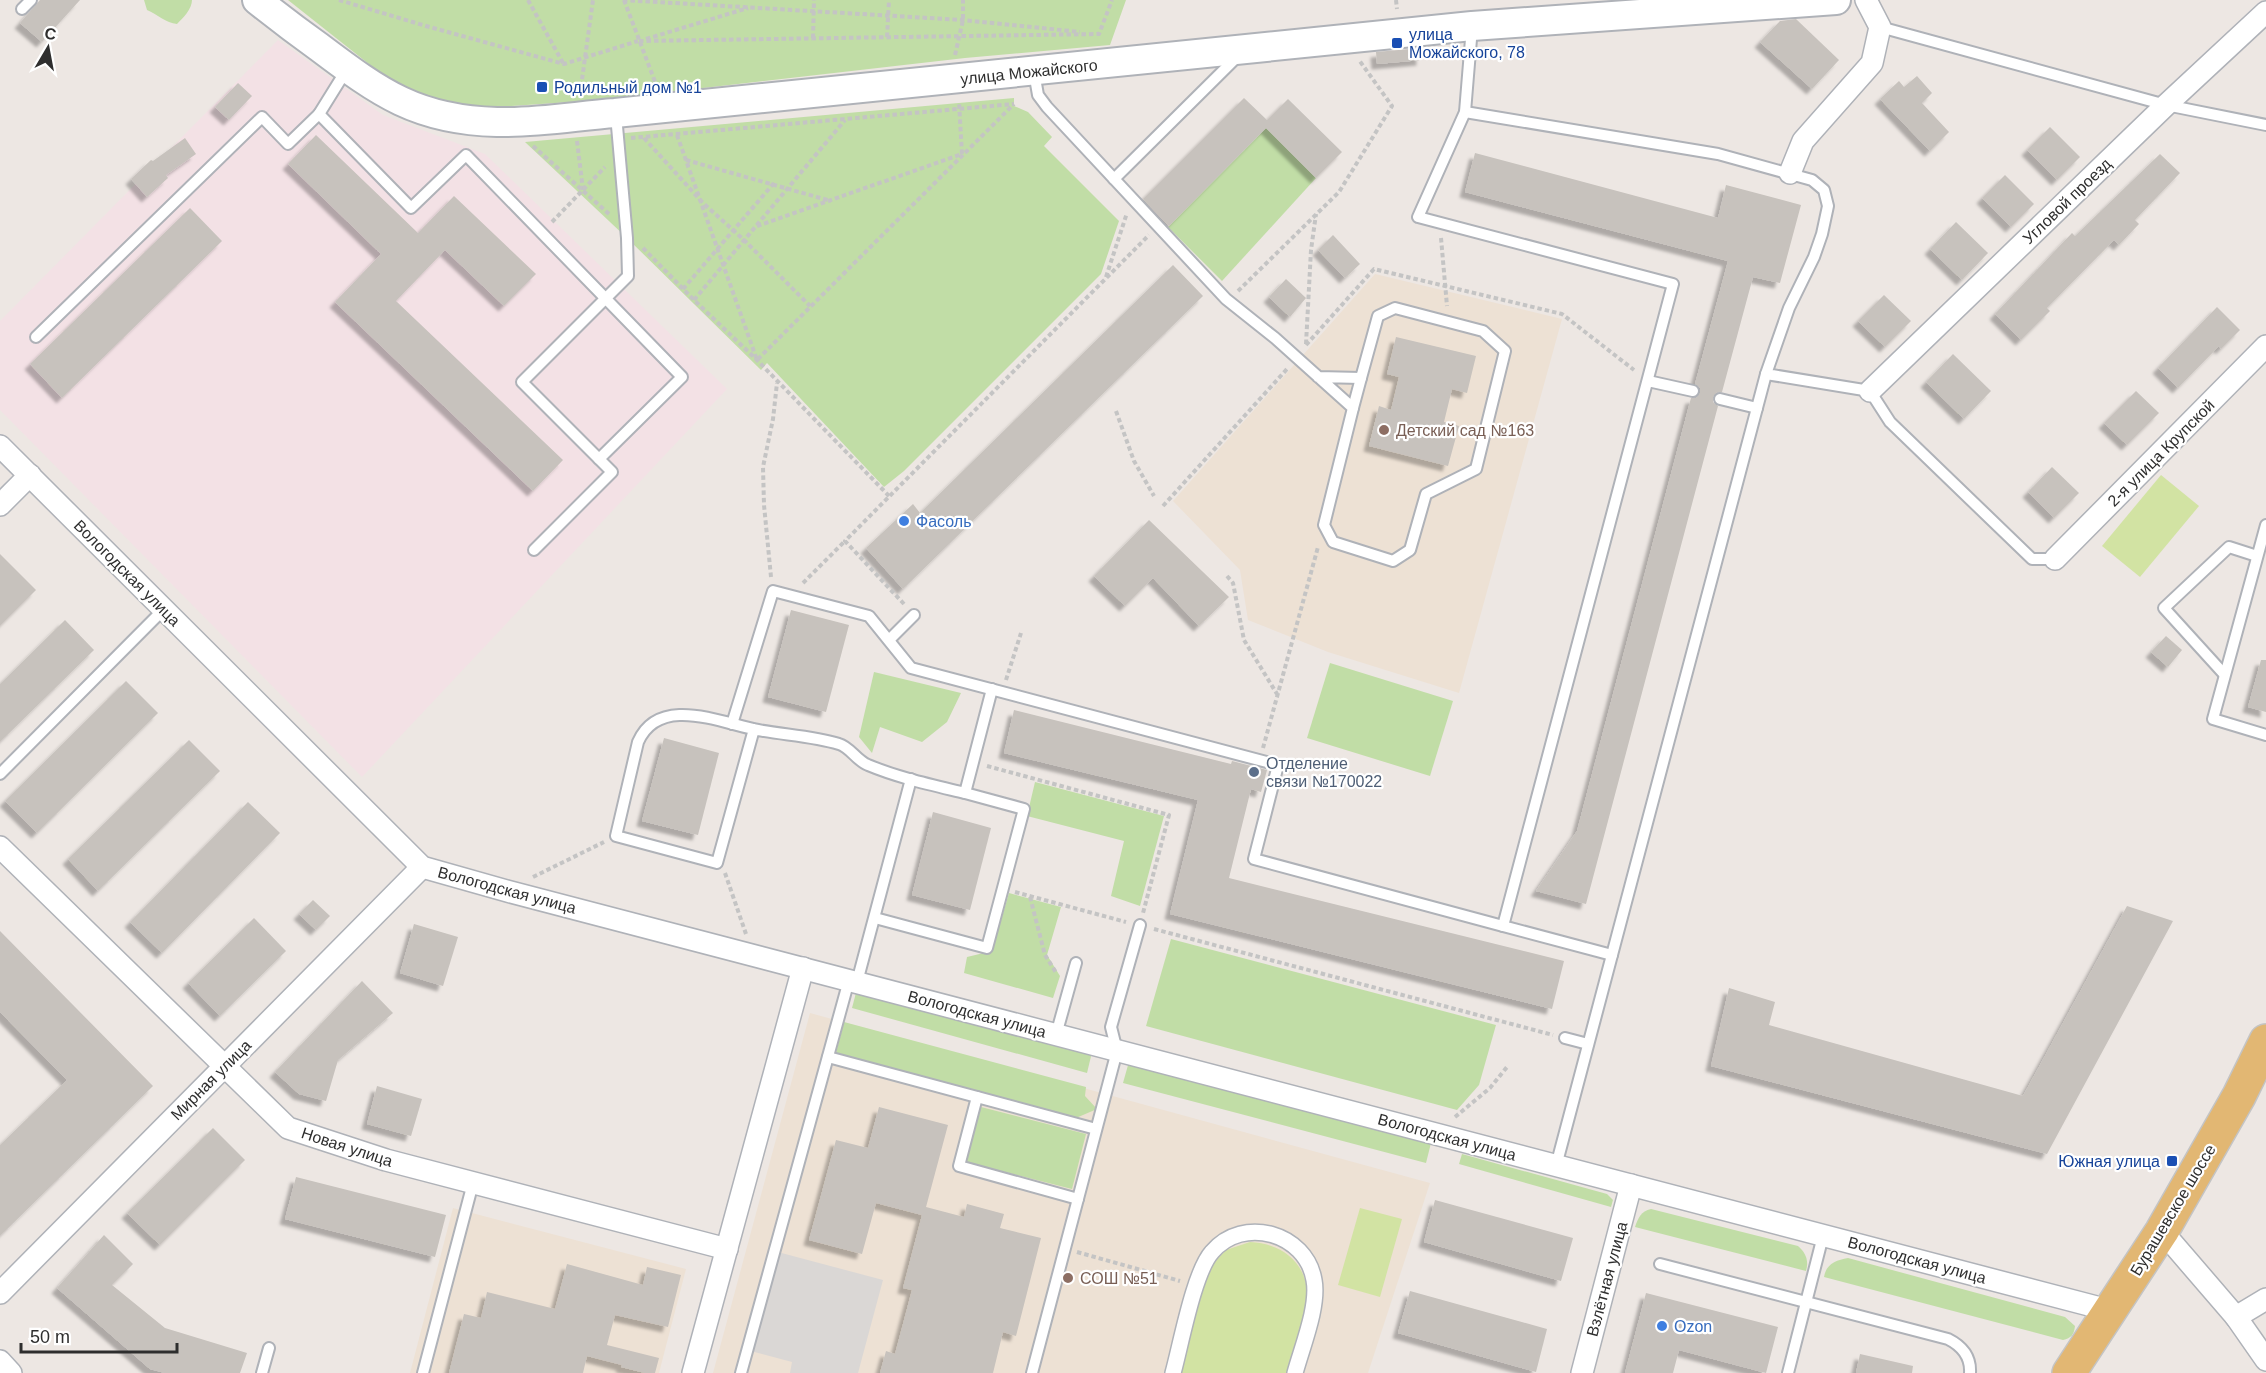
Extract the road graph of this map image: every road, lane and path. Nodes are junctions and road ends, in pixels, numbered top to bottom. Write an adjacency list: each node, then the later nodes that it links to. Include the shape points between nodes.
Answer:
1 (30, 0): 19 (lane)
2 (339, 0): 16 (path)
3 (361, 0): 16 (path)
4 (528, 0): 36 (path)
5 (593, 0): 33 (path)
6 (623, 0): 17 (path); 31 (path)
7 (738, 0): 17 (path)
8 (814, 0): 20 (path)
9 (889, 0): 23 (path)
10 (963, 0): 24 (path)
11 (1112, 0): 27 (path)
12 (1656, 0): 21 (lane)
13 (1836, 0): 21 (main road, улица Можайского)
14 (1866, 0): 26 (street)
15 (262, 2): 37 (main road, улица Можайского)
16 (360, 6): 36 (path)
17 (743, 7): 18 (path)
18 (752, 7): 20 (path); 31 (path)
19 (22, 9)
20 (814, 11): 23 (path); 30 (path)
21 (1686, 12): 25 (main road, улица Можайского)
22 (2266, 12): 40 (street, Угловой проезд)
23 (888, 15): 24 (path); 29 (path)
24 (963, 20): 27 (path); 28 (path)
25 (1472, 26): 32 (main road, улица Можайского); 43 (lane)
26 (1880, 27): 40 (lane); 56 (street, via 1872,63 1803,141)
27 (1099, 34): 28 (path)
28 (958, 36): 29 (path); 35 (path)
29 (887, 37): 30 (path)
30 (813, 38): 31 (path)
31 (639, 41): 33 (path); 41 (path)
32 (1244, 50): 38 (main road, улица Можайского); 57 (lane)
33 (586, 57): 36 (path)
34 (1358, 59): 64 (path, via 1392,106 1339,192)
35 (955, 60)
36 (564, 63)
37 (347, 69): 44 (lane); 47 (main road, улица Можайского, via 393,98 451,117)
38 (1034, 72): 41 (main road, улица Можайского); 57 (lane, via 1038,94 1047,107)
39 (959, 102): 42 (path)
40 (2166, 105): 46 (lane); 90 (street, Угловой проезд)
41 (664, 108): 47 (main road, улица Можайского)
42 (960, 109): 45 (path); 54 (path); 54 (path, via 1014,104)
43 (1465, 112): 56 (lane, via 1718,154); 65 (lane, via 1418,217)
44 (319, 114): 70 (lane, via 411,208 466,156); 81 (lane, via 288,144 262,117)
45 (846, 120): 48 (path); 59 (path)
46 (2266, 125)
47 (617, 126): 49 (path); 51 (path); 53 (lane)
48 (677, 135): 49 (path); 55 (path)
49 (644, 137): 62 (path)
50 (566, 142): 51 (path)
51 (577, 142): 60 (path)
52 (543, 144): 60 (path, via 532,145)
53 (620, 151): 60 (path); 68 (lane)
54 (962, 154): 61 (path); 80 (path)
55 (685, 159): 58 (path); 62 (path)
56 (1790, 173): 85 (lane, via 1812,180 1824,189 1828,206 1820,242 1789,308)
57 (1114, 180): 67 (lane)
58 (774, 183): 59 (path); 69 (path)
59 (789, 189): 61 (path); 66 (path)
60 (583, 190): 68 (path); 70 (path)
61 (832, 201): 66 (path)
62 (703, 203): 69 (path); 72 (path)
63 (1129, 207): 74 (path)
64 (1316, 214): 78 (path); 83 (path, via 1306,345)
65 (1440, 223): 75 (path); 88 (lane, via 1673,284)
66 (757, 226): 71 (path)
67 (1158, 226): 74 (path); 78 (lane)
68 (626, 230): 76 (path); 77 (lane, via 628,276)
69 (733, 231): 71 (path); 72 (path)
70 (541, 233): 77 (lane)
71 (744, 240): 73 (path); 80 (path)
72 (718, 247): 73 (path); 76 (path)
73 (724, 263): 79 (path); 84 (path)
74 (1105, 280): 99 (path)
75 (1446, 285)
76 (683, 289): 79 (path)
77 (605, 299): 97 (lane, via 522,382); 97 (lane, via 682,377)
78 (1226, 299): 83 (lane)
79 (694, 300): 84 (path)
80 (810, 306): 84 (path)
81 (36, 337)
82 (2266, 346): 108 (street, 2-я улица Крупской)
83 (1297, 358): 86 (lane); 102 (path)
84 (757, 360): 89 (path)
85 (1766, 374): 90 (lane); 94 (lane)
86 (1318, 377): 87 (lane); 93 (lane)
87 (1361, 378): 93 (lane); 103 (lane, via 1378,316 1395,308 1483,331 1505,351 1476,469 1426,494 1410,550 1393,561 1333,542)
88 (1648, 381): 91 (lane); 135 (lane)
89 (778, 382): 99 (path); 110 (path, via 763,467)
90 (1870, 391): 108 (lane, via 1890,422 2032,559)
91 (1693, 392)
92 (1720, 399): 94 (lane)
93 (1353, 408): 103 (lane)
94 (1757, 408): 136 (lane)
95 (1116, 411): 100 (path, via 1134,461)
96 (0, 446): 98 (street, Вологодская улица)
97 (598, 459): 106 (lane, via 612,472)
98 (30, 475): 101 (street); 112 (street, Вологодская улица)
99 (890, 496): 105 (path)
100 (1154, 496)
101 (0, 505)
102 (1163, 506)
103 (1324, 525): 118 (path)
104 (2266, 525): 107 (lane)
105 (845, 541): 111 (path); 113 (path)
106 (534, 550)
107 (2257, 556): 116 (lane); 116 (lane, via 2229,547 2164,608)
108 (2055, 559)
109 (1227, 576): 118 (path, via 1233,583 1244,640)
110 (773, 591): 111 (lane); 119 (lane)
111 (791, 595): 115 (lane, via 869,616)
112 (164, 609): 124 (lane); 129 (street, Вологодская улица)
113 (914, 615): 115 (lane)
114 (1021, 633): 117 (path)
115 (889, 640): 117 (lane, via 911,668)
116 (2224, 675): 121 (lane, via 2213,719)
117 (997, 691): 122 (lane); 123 (lane)
118 (1278, 694): 122 (path)
119 (732, 724): 120 (lane); 127 (lane, via 698,715 676,715 656,721 644,730)
120 (754, 729): 125 (lane, via 841,745 865,764); 127 (lane, via 717,863)
121 (2266, 735)
122 (1260, 760): 135 (lane, via 1278,765 1254,860)
123 (973, 763): 126 (lane); 134 (path, via 1169,815)
124 (0, 774)
125 (911, 779): 126 (lane); 133 (lane)
126 (965, 793): 130 (lane, via 1024,809)
127 (616, 836): 131 (path)
128 (0, 847): 147 (street, Новая улица)
129 (422, 867): 131 (street, Вологодская улица); 147 (street, Мирная улица)
130 (1002, 889): 132 (path); 133 (lane, via 987,948)
131 (507, 891): 138 (street, Вологодская улица)
132 (1030, 896): 134 (path, via 1088,915); 140 (path, via 1045,955)
133 (874, 918): 139 (lane)
134 (1140, 925): 142 (path); 145 (lane, via 1111,1027)
135 (1503, 926): 136 (lane)
136 (1612, 954): 144 (lane)
137 (1076, 963): 140 (lane)
138 (803, 968): 139 (street, Вологодская улица); 158 (street)
139 (853, 981): 141 (street, Вологодская улица); 146 (lane)
140 (1068, 992): 141 (lane)
141 (1056, 1035): 145 (street, Вологодская улица)
142 (1565, 1038): 144 (lane)
143 (2266, 1041): 156 (main road, Бурашевское шоссе)
144 (1588, 1044): 152 (lane)
145 (1117, 1051): 151 (lane); 152 (street, Вологодская улица)
146 (828, 1057): 149 (lane); 175 (lane)
147 (225, 1066): 153 (street, Новая улица, via 288,1128); 163 (street, Мирная улица)
148 (1507, 1067): 150 (path, via 1490,1088)
149 (977, 1096): 151 (lane); 155 (lane, via 959,1166)
150 (1455, 1117)
151 (1096, 1129): 155 (lane)
152 (1556, 1166): 154 (street, Вологодская улица)
153 (473, 1183): 158 (street, Новая улица); 173 (lane)
154 (1631, 1185): 157 (street, Вологодская улица); 180 (street, Взлётная улица)
155 (1078, 1198): 159 (lane)
156 (2162, 1232): 166 (main road, Бурашевское шоссе); 167 (street)
157 (1823, 1236): 165 (lane); 166 (street, Вологодская улица)
158 (726, 1249): 174 (street)
159 (1065, 1249): 162 (path); 176 (lane)
160 (1197, 1262): 162 (street)
161 (1660, 1264): 165 (lane)
162 (1191, 1284): 177 (street)
163 (0, 1293)
164 (2266, 1299): 167 (street)
165 (1806, 1302): 181 (lane); 182 (lane, via 1948,1339 1963,1350)
166 (2108, 1310): 183 (main road, Бурашевское шоссе)
167 (2236, 1317): 169 (street)
168 (269, 1348): 172 (lane)
169 (2266, 1360)
170 (0, 1362): 171 (street)
171 (11, 1373)
172 (262, 1373)
173 (423, 1373)
174 (693, 1373)
175 (741, 1373)
176 (1032, 1373)
177 (1166, 1373)
178 (1173, 1373): 179 (street, via 1204,1263 1228,1239 1246,1232 1273,1234 1296,1246 1315,1281 1313,1308)
179 (1295, 1373)
180 (1582, 1373)
181 (1788, 1373)
182 (1970, 1373)
183 (2069, 1373)

